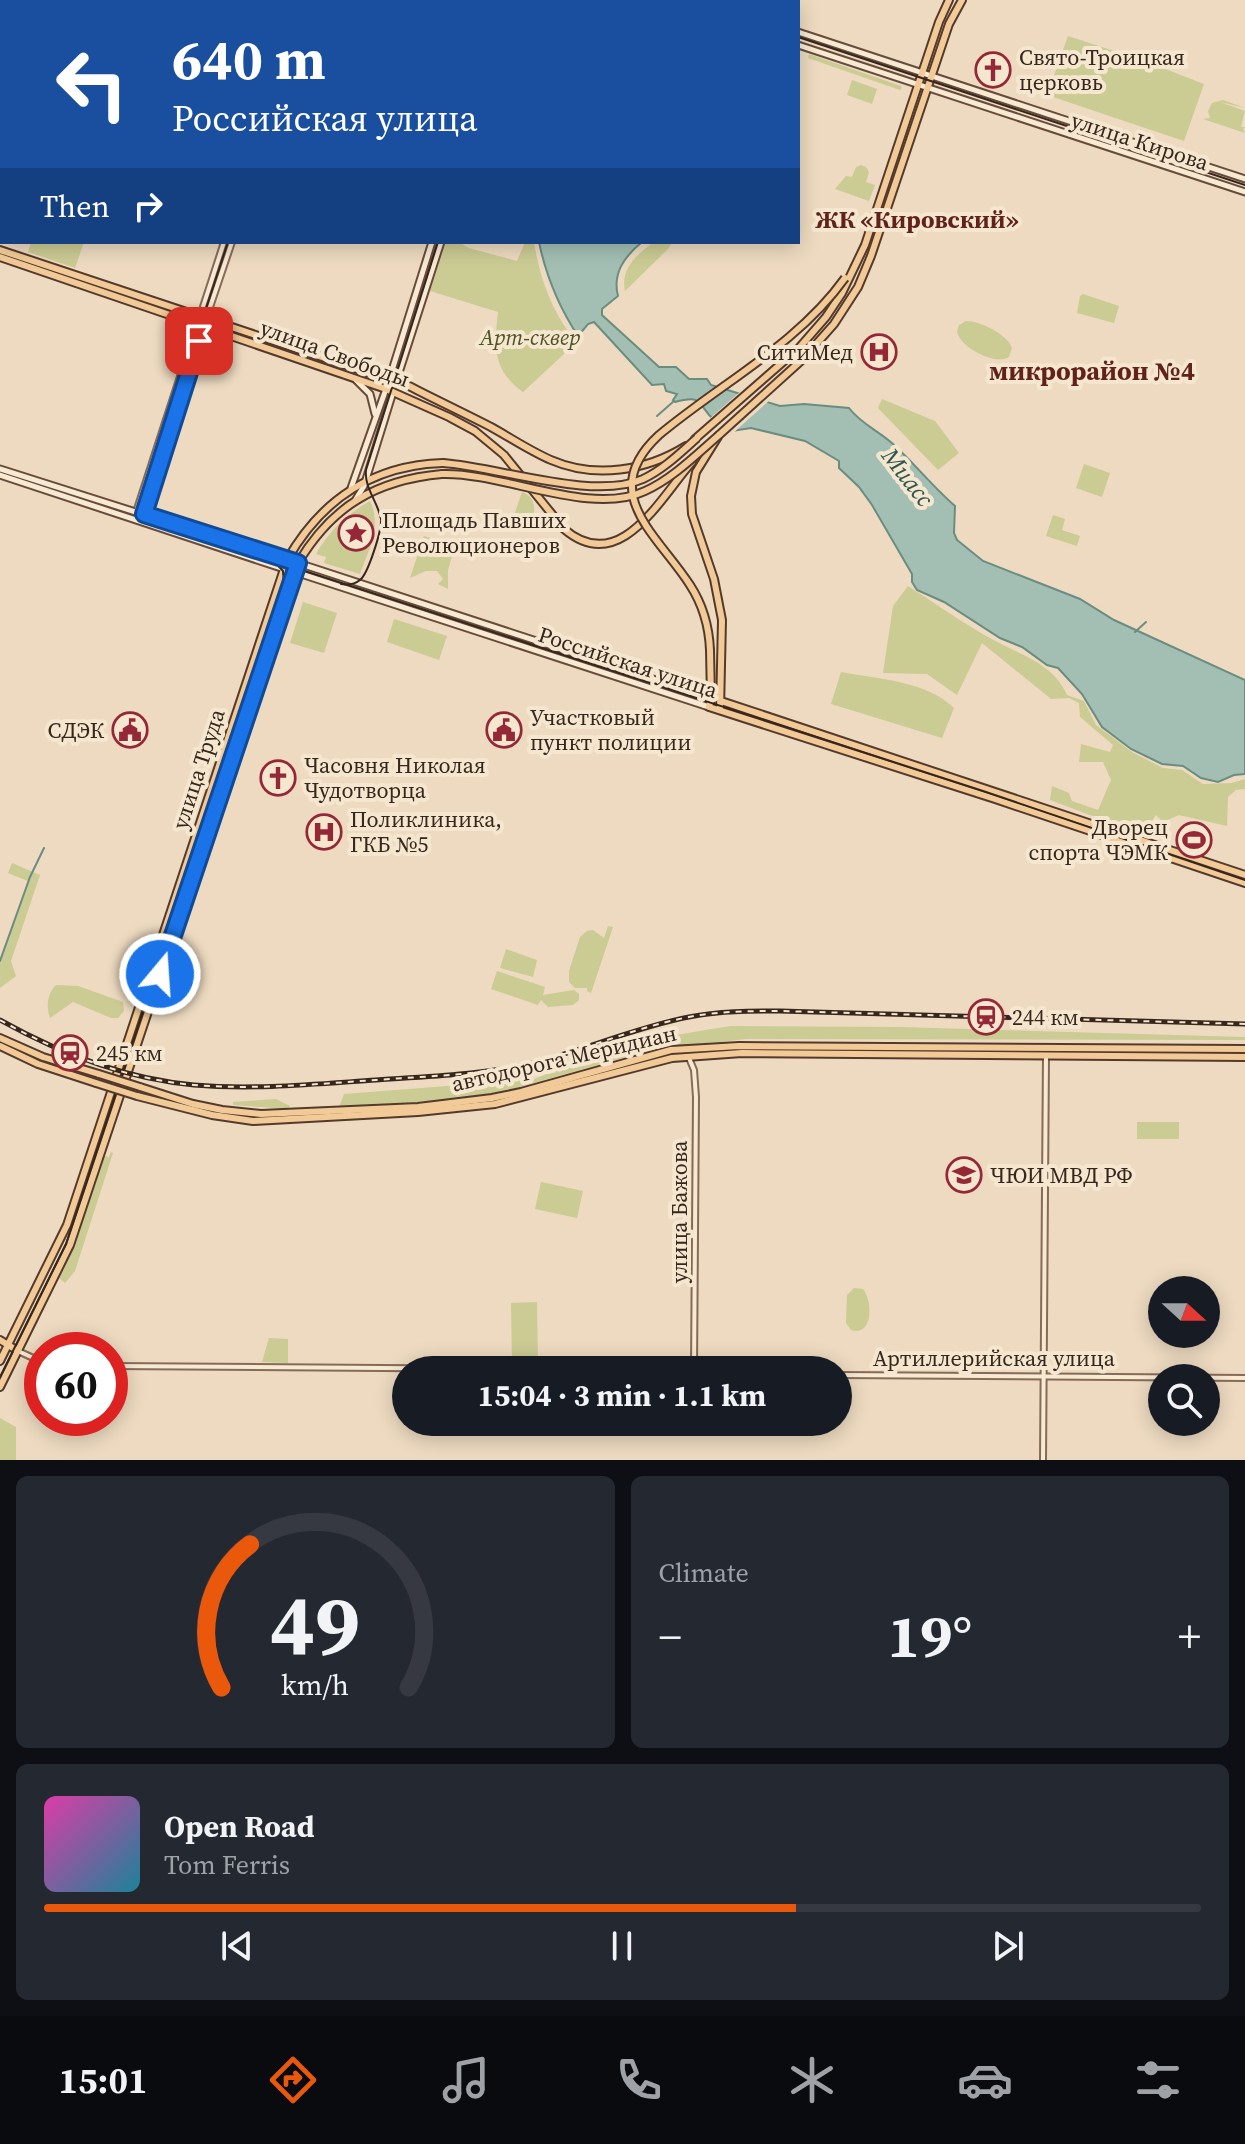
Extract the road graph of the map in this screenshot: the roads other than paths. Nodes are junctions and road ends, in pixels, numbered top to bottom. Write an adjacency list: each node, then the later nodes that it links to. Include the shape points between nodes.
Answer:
1 (949, 0): 5 (main road)
2 (962, 0): 6 (main road)
3 (800, 33): 5 (main road)
4 (800, 46): 7 (main road, улица Кирова)
5 (923, 71): 6 (main road); 7 (main road)
6 (932, 74): 8 (main road); 9 (main road)
7 (919, 85): 8 (main road, улица Кирова); 18 (main road)
8 (927, 88): 10 (main road, улица Кирова); 26 (main road, via 858,287 814,348)
9 (1245, 179)
10 (1245, 192)
11 (223, 244): 19 (street)
12 (231, 244): 19 (street)
13 (431, 244): 21 (main road, улица Труда)
14 (440, 244): 21 (main road, улица Труда)
15 (0, 250): 17 (main road, улица Свободы)
16 (0, 257): 17 (main road, улица Свободы)
17 (23, 261): 19 (main road, улица Свободы)
18 (847, 280): 27 (main road, via 806,341); 47 (main road, bridge, via 797,331 655,438 637,465 632,486 637,512 693,589 705,617)
19 (202, 322): 20 (main road, улица Свободы); 21 (main road, улица Свободы); 24 (street); 25 (street)
20 (354, 378): 22 (main road, улица Свободы); 23 (main road, via 370,394)
21 (393, 381): 22 (main road, улица Труда); 27 (main road, улица Свободы, bridge, via 578,469 644,465)
22 (390, 390): 23 (main road, улица Труда); 28 (main road, улица Свободы, bridge, via 491,444 557,522 593,545 627,536); 32 (main road, улица Труда)
23 (375, 418): 33 (main road, улица Труда)
24 (166, 419): 25 (street); 35 (street)
25 (174, 421): 36 (street)
26 (719, 435): 28 (main road, bridge); 48 (main road, bridge, via 696,472 691,503 721,609)
27 (697, 438): 32 (main road, bridge, via 652,474 609,488 443,463 409,466)
28 (702, 450): 34 (main road, bridge, via 657,485 619,498 587,498 442,474 401,480)
29 (0, 469): 31 (main road, Российская улица)
30 (0, 475): 31 (main road, Российская улица)
31 (13, 476): 35 (main road, Российская улица); 37 (main road, Российская улица)
32 (365, 481): 33 (main road, улица Труда); 34 (main road, улица Труда)
33 (351, 488): 39 (main road, улица Труда, via 313,522)
34 (355, 499): 40 (main road, улица Труда, via 319,533)
35 (136, 512): 36 (main road, Российская улица); 37 (main road)
36 (144, 514): 38 (main road); 39 (main road, Российская улица)
37 (133, 520): 38 (main road, Российская улица)
38 (141, 523): 41 (main road, Российская улица)
39 (287, 560): 40 (main road, Российская улица); 41 (main road, улица Труда)
40 (298, 563): 42 (main road, улица Труда); 43 (main road, Российская улица)
41 (284, 569): 42 (main road, Российская улица); 44 (main road, улица Труда)
42 (295, 572): 45 (main road, улица Труда); 46 (main road, Российская улица)
43 (610, 666): 46 (main road); 47 (main road, Российская улица)
44 (250, 670): 45 (main road); 51 (main road, улица Труда)
45 (261, 674): 53 (main road, улица Труда)
46 (608, 675): 49 (main road, Российская улица)
47 (711, 698): 48 (main road, Российская улица); 49 (main road)
48 (721, 701): 50 (main road); 52 (main road, Российская улица)
49 (709, 707): 50 (main road, Российская улица)
50 (720, 710): 54 (main road, Российская улица)
51 (214, 778): 53 (main road); 65 (main road, улица Труда, via 67,1225)
52 (957, 778): 54 (main road); 55 (main road, Российская улица)
53 (224, 782): 66 (main road, улица Труда, via 68,1250)
54 (954, 786): 55 (main road, Российская улица)
55 (1217, 870): 56 (main road, Российская улица); 57 (main road, Российская улица)
56 (1245, 875)
57 (1245, 883)
58 (0, 1038): 61 (main road, автодорога Меридиан, bridge, via 140,1087 222,1110 261,1114 492,1098 687,1049)
59 (0, 1046): 62 (main road, автодорога Меридиан, bridge, via 137,1096 253,1121 495,1104)
60 (1245, 1049): 61 (main road, автодорога Меридиан)
61 (1046, 1052): 62 (main road, автодорога Меридиан); 63 (main road, автодорога Меридиан); 73 (street)
62 (688, 1056): 68 (street, улица Бажова, via 696,1097)
63 (1245, 1057)
64 (0, 1340): 65 (main road)
65 (8, 1345): 66 (main road); 69 (main road, улица Труда)
66 (18, 1351): 67 (street); 75 (main road, улица Труда)
67 (24, 1354)
68 (694, 1356)
69 (0, 1361)
70 (128, 1366): 71 (street)
71 (392, 1368)
72 (852, 1375): 73 (street, Артиллерийская улица)
73 (1045, 1376): 74 (street, Артиллерийская улица); 76 (street)
74 (1245, 1378)
75 (0, 1387)
76 (1043, 1460)

